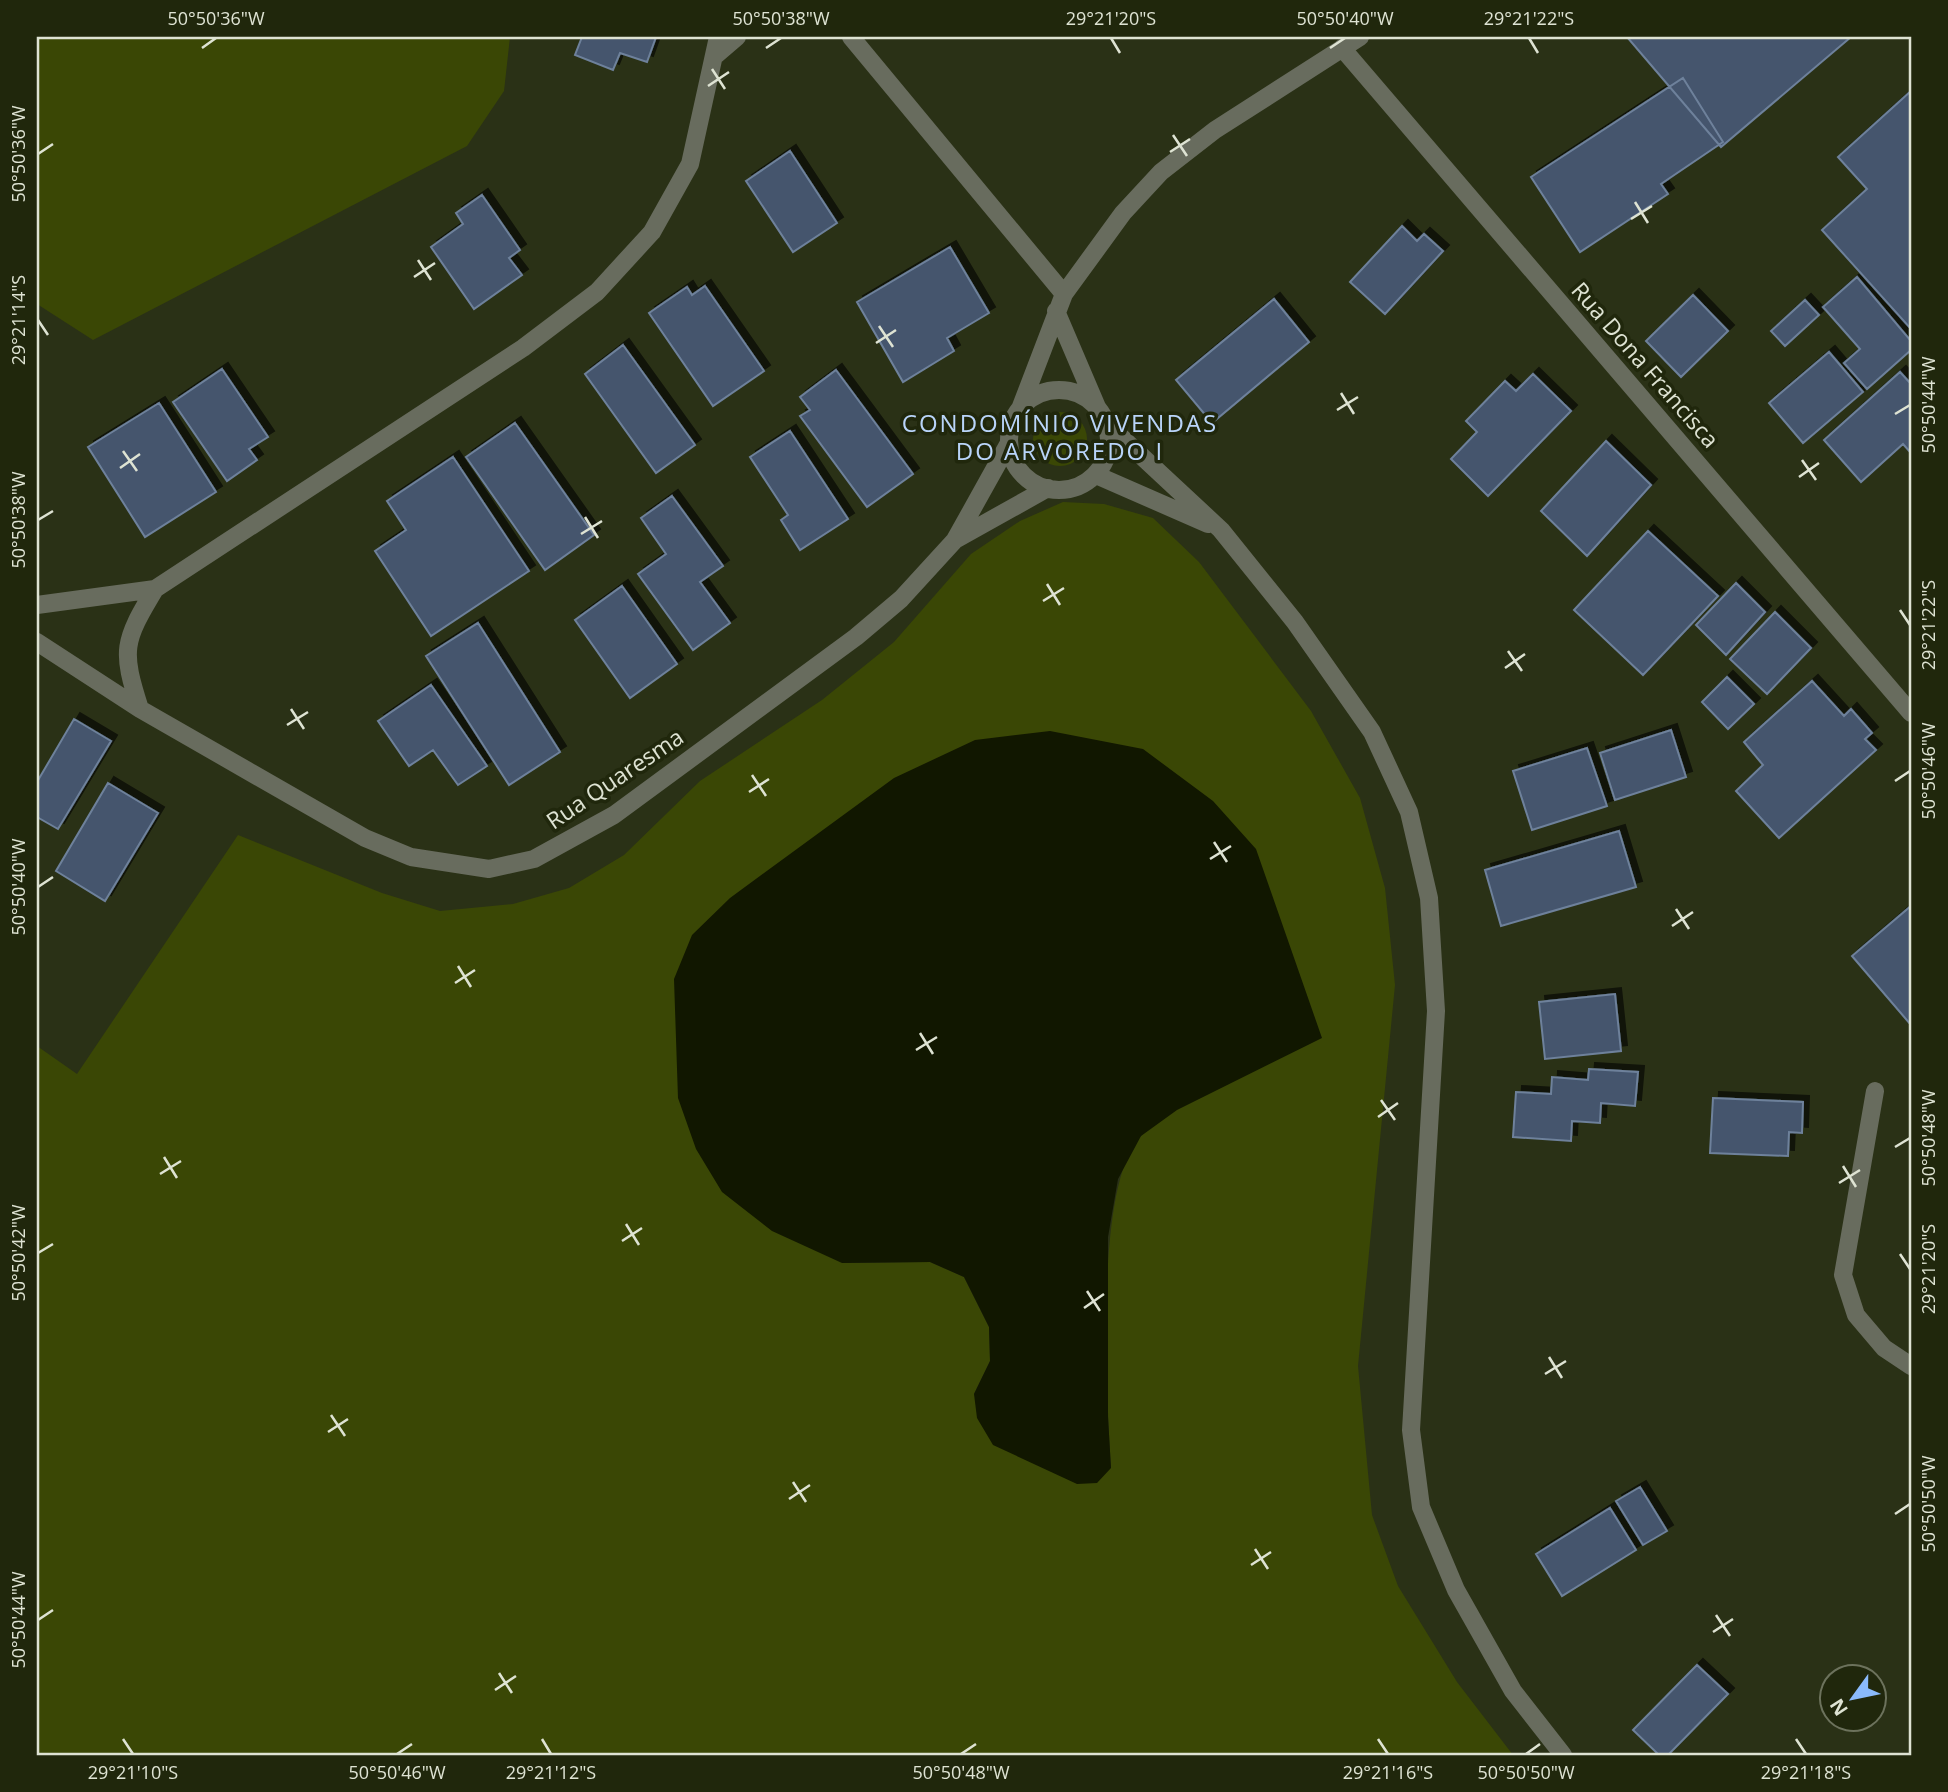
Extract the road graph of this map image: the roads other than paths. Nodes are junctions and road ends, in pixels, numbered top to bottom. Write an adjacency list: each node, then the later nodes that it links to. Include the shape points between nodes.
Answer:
1 (718, 37): 6 (street)
2 (737, 37): 6 (street)
3 (851, 37): 7 (street)
4 (1360, 37): 5 (street)
5 (1342, 48): 7 (street, via 1161,172 1123,213); 20 (street, Rua Dona Francisca)
6 (716, 55): 16 (street, via 690,163 652,232 597,292 523,348)
7 (1064, 294): 8 (street)
8 (1056, 311): 9 (street); 10 (street)
9 (1020, 409): 10 (street, via 1037,395 1058,390 1080,394); 11 (street, via 1011,424)
10 (1102, 415): 12 (street, via 1108,450); 14 (street)
11 (1009, 443): 13 (street, via 1015,464 1029,481); 15 (street, Rua Quaresma)
12 (1096, 475): 13 (street, via 1066,490); 14 (street)
13 (1048, 488): 15 (street, Rua Quaresma)
14 (1221, 530): 23 (street, via 1295,622 1371,732 1409,812 1429,898 1436,1011 1411,1430 1421,1507 1457,1590 1513,1691)
15 (955, 540): 19 (street, Rua Quaresma, via 901,599 856,637 625,808 534,859 489,869 411,857 365,838)
16 (155, 589): 17 (street); 19 (street, via 133,626 126,650)
17 (37, 605)
18 (37, 642): 19 (street, Rua Quaresma)
19 (140, 709)
20 (1911, 713)
21 (1875, 1091): 22 (street, via 1843,1275 1856,1315 1884,1348)
22 (1911, 1366)
23 (1563, 1755)

